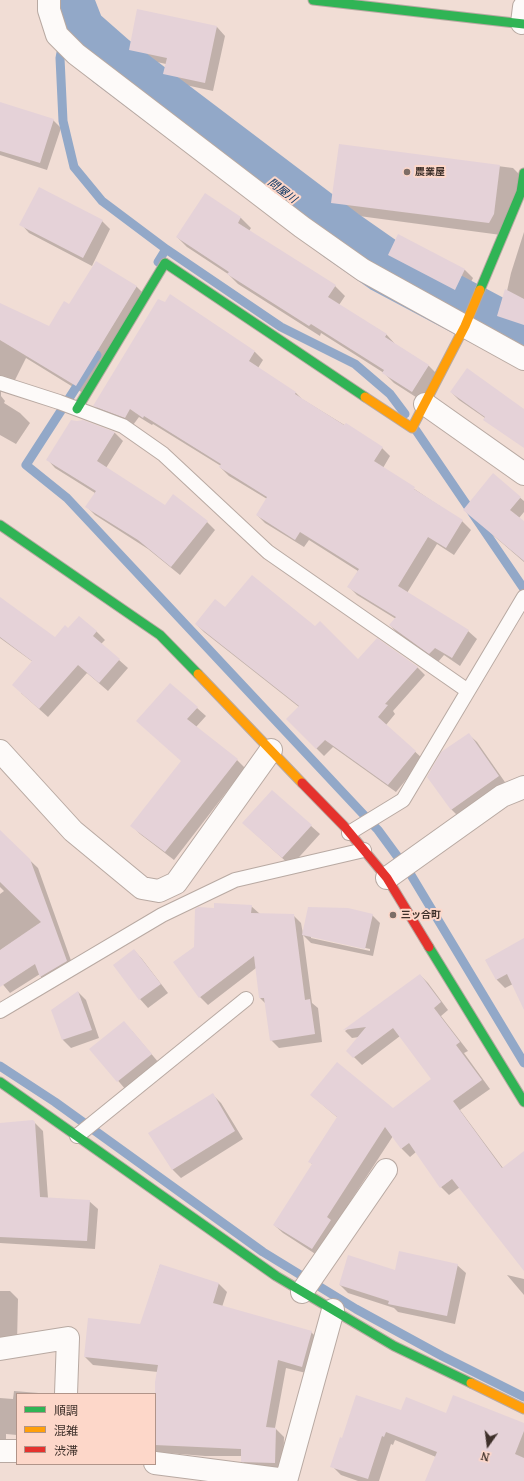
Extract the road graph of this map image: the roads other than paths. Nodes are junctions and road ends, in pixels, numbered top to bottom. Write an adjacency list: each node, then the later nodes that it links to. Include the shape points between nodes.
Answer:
1 (48, 0): 5 (street, via 57,35 76,54 302,227 363,270)
2 (313, 0): 3 (street)
3 (523, 18)
4 (524, 173): 5 (street, via 521,192)
5 (466, 326): 6 (street); 8 (street)
6 (524, 359)
7 (0, 383): 9 (lane)
8 (425, 404): 9 (street, via 412,428 165,263); 10 (street)
9 (77, 409): 13 (lane, via 123,426 163,454 268,552)
10 (524, 474)
11 (1, 527): 14 (street, via 160,635)
12 (524, 597): 13 (lane)
13 (468, 690): 17 (lane, via 403,800)
14 (271, 750): 15 (street, via 176,883 159,891 142,888 73,831); 17 (street)
15 (0, 751)
16 (524, 787): 19 (street, via 502,796)
17 (350, 834): 18 (street)
18 (364, 850): 19 (street); 21 (lane, via 235,880 162,915)
19 (387, 878): 23 (street)
20 (246, 999): 24 (lane)
21 (0, 1011)
22 (0, 1082): 24 (street)
23 (524, 1102)
24 (77, 1136): 26 (street)
25 (386, 1170): 26 (street)
26 (302, 1292): 27 (street)
27 (333, 1310): 30 (street, via 394,1346); 34 (street)
28 (0, 1349): 29 (street, via 68,1338)
29 (66, 1393)
30 (524, 1409)
31 (0, 1451): 32 (street)
32 (16, 1451)
33 (156, 1463): 34 (street)
34 (286, 1481)

